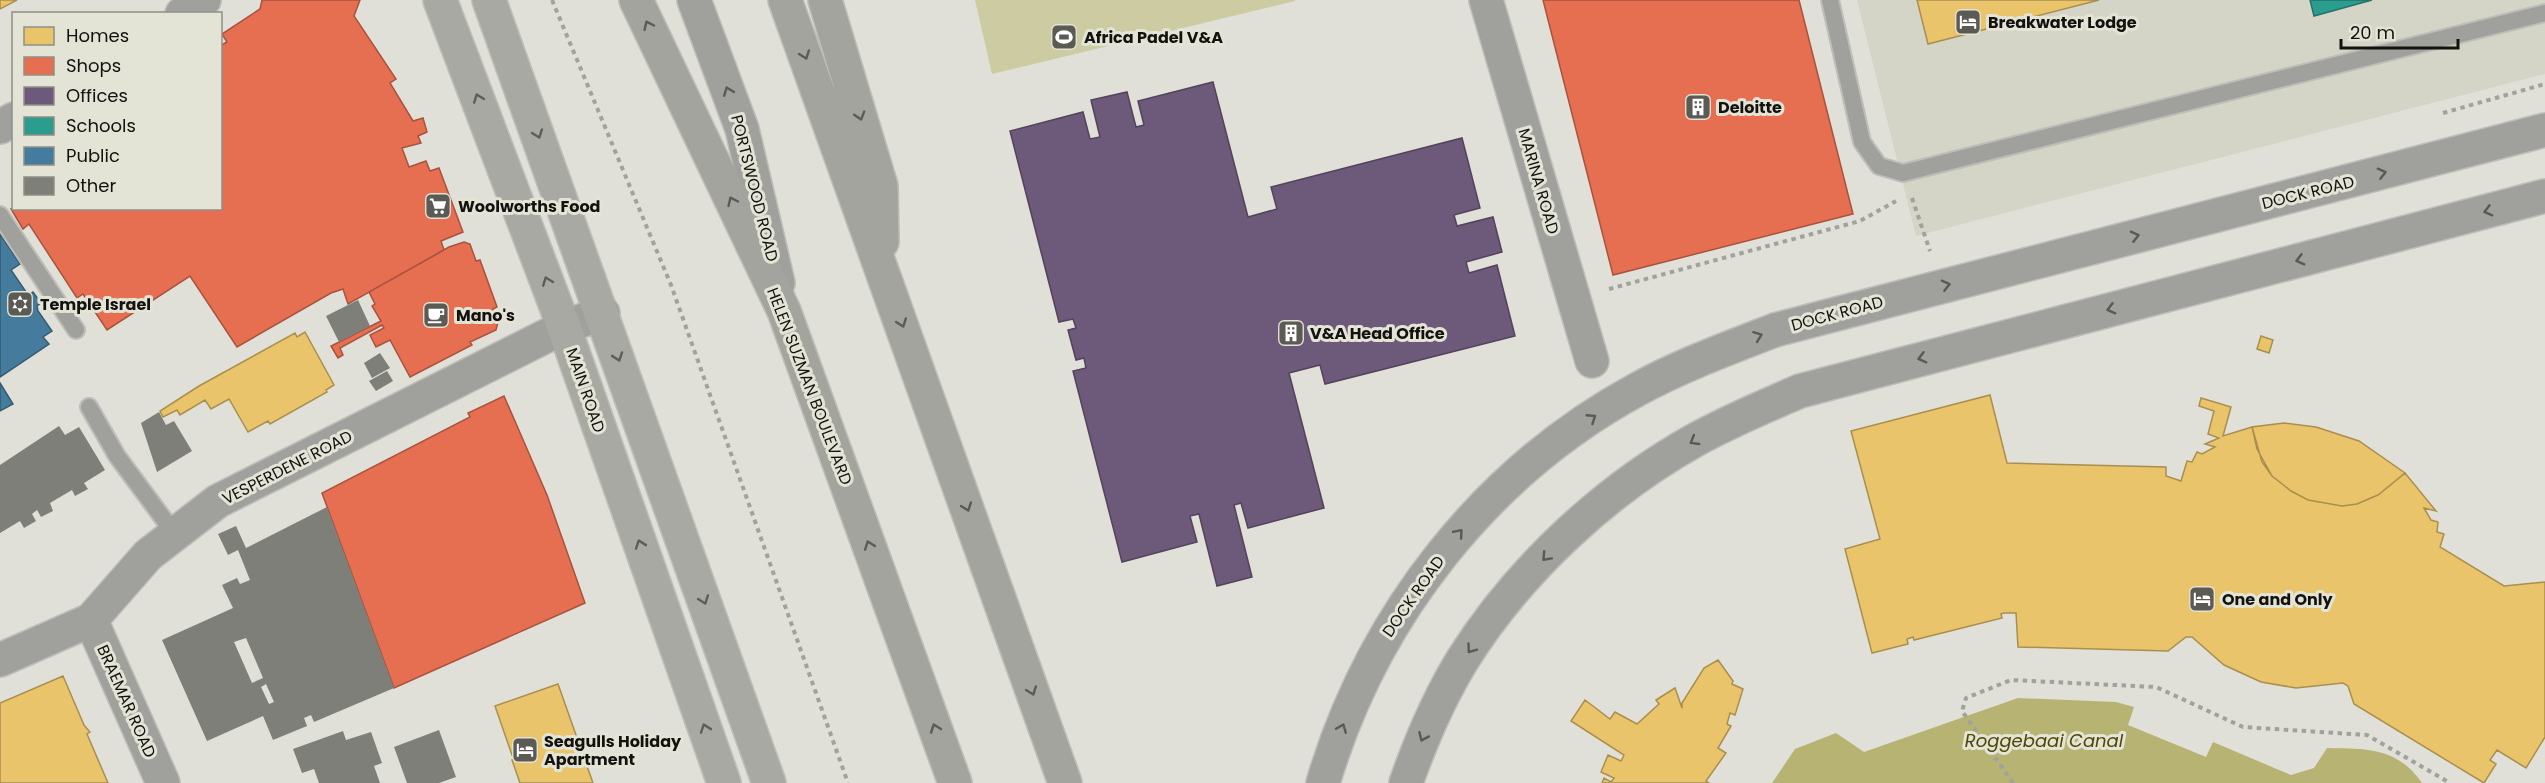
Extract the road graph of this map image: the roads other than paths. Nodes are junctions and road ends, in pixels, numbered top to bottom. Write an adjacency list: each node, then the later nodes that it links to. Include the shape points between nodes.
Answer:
1 (204, 0): 10 (street)
2 (440, 0): 18 (main road, MAIN ROAD, one-way to 2)
3 (489, 0): 17 (main road, one-way to 17)
4 (636, 0): 16 (main road, HELEN SUZMAN BOULEVARD, one-way to 4)
5 (694, 0): 16 (street, PORTSWOOD ROAD, one-way to 5, via 742,129)
6 (785, 0): 15 (main road, one-way to 15)
7 (825, 0): 15 (main road, one-way to 15, via 881,186)
8 (1486, 0): 20 (street, MARINA ROAD)
9 (1830, 0): 11 (lane, via 1862,142 1879,166 1903,173)
10 (185, 12)
11 (2545, 13)
12 (2545, 130): 30 (street, DOCK ROAD, one-way to 12, via 1366,673 1421,578 1470,520 1544,451 1637,389 1703,357 1775,330)
13 (2545, 196): 31 (street, one-way to 31, via 1800,391 1746,414 1669,457 1588,516 1551,551 1501,607 1464,658 1421,741)
14 (0, 215): 19 (lane)
15 (882, 268): 29 (main road, one-way to 29)
16 (784, 311): 28 (main road, HELEN SUZMAN BOULEVARD, one-way to 16)
17 (603, 313): 18 (street, VESPERDENE ROAD); 27 (main road, one-way to 27)
18 (564, 327): 22 (street, VESPERDENE ROAD, via 218,501); 26 (main road, MAIN ROAD, one-way to 18)
19 (76, 330)
20 (1592, 361)
21 (89, 407): 22 (lane, via 117,456)
22 (174, 533): 23 (street, VESPERDENE ROAD, via 148,555)
23 (91, 620): 24 (street, VESPERDENE ROAD); 25 (street, BRAEMAR ROAD)
24 (0, 660)
25 (163, 783)
26 (724, 783)
27 (769, 783)
28 (955, 783)
29 (1065, 783)
30 (1323, 783)
31 (1406, 783)

